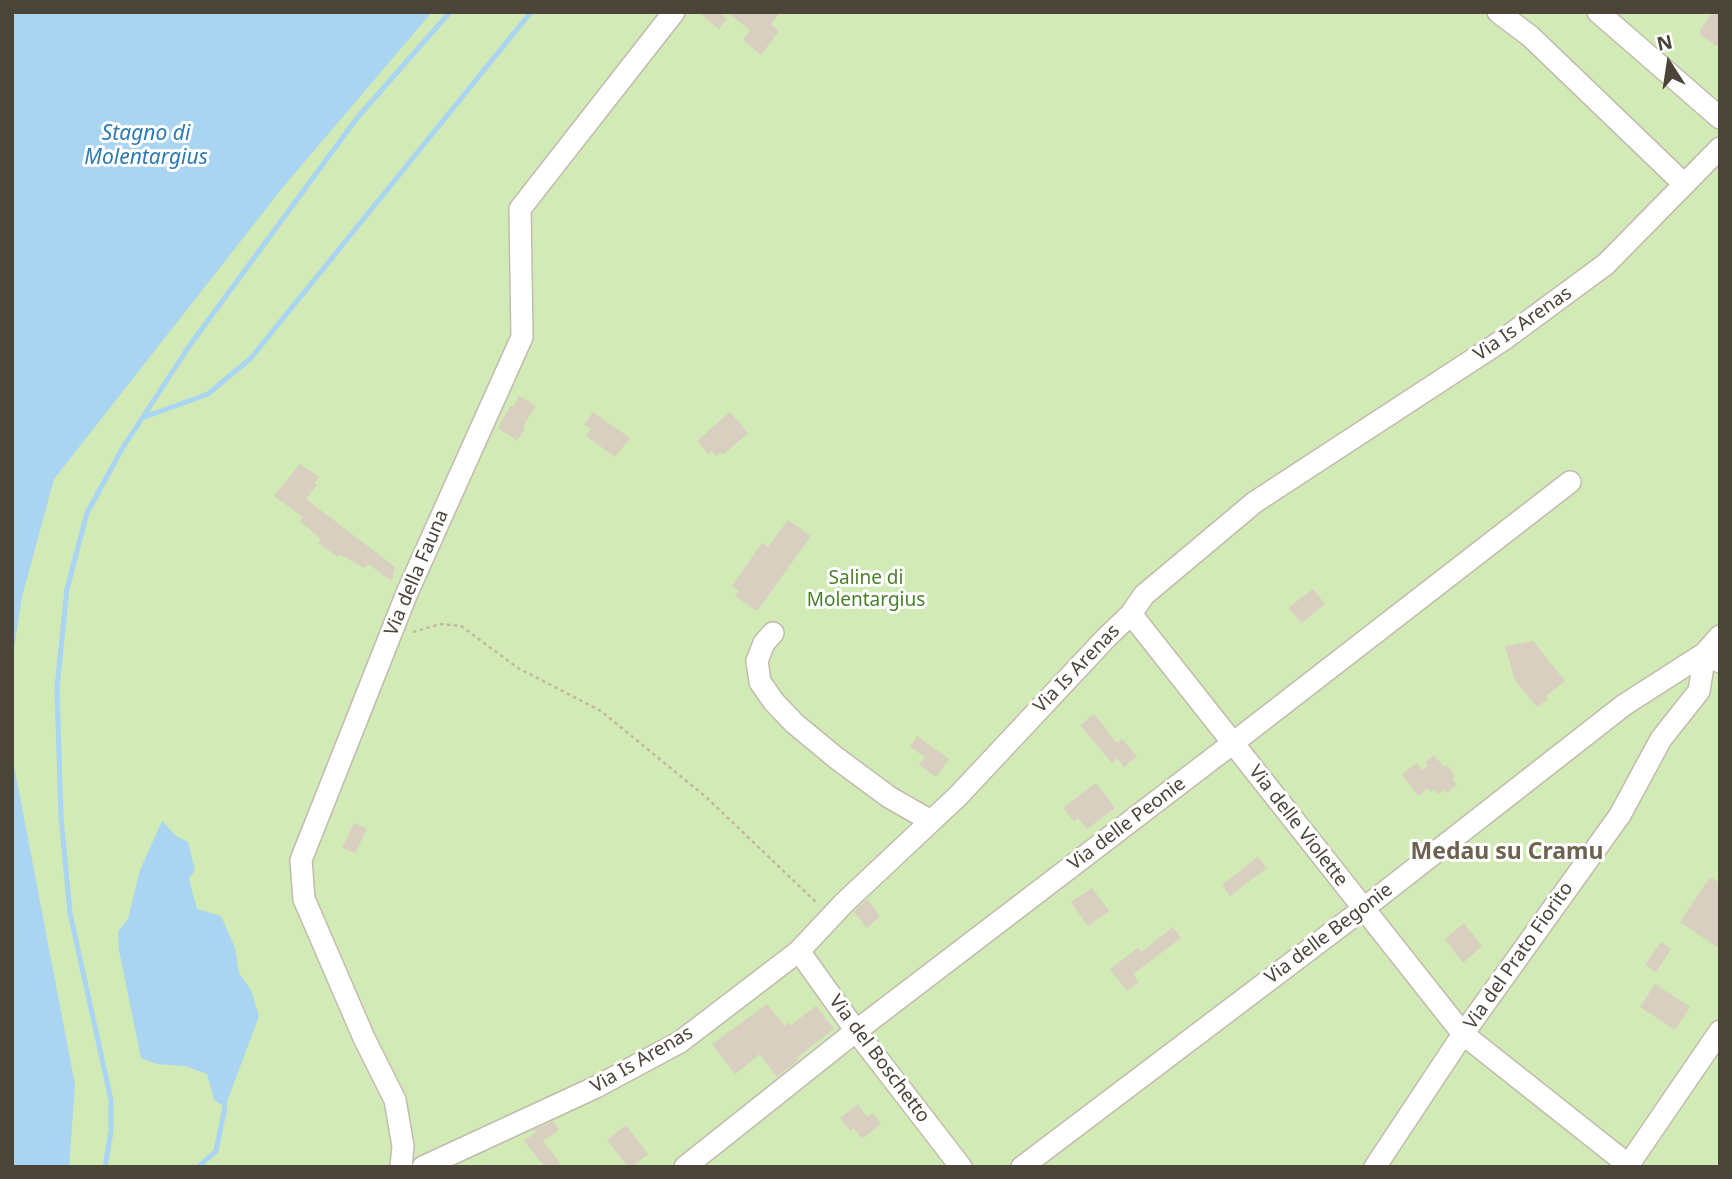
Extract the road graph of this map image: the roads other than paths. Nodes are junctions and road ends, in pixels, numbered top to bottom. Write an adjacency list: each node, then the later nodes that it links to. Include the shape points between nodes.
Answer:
1 (674, 12): 21 (street, Via della Fauna, via 520,209 522,337 393,626 301,860 304,899 363,1038 395,1100 403,1146)
2 (1498, 12): 6 (street, via 1530,36)
3 (1598, 12): 4 (street)
4 (1720, 118)
5 (1720, 148): 6 (street, Via Is Arenas)
6 (1684, 184): 8 (street, Via Is Arenas, via 1606,264 1503,340 1255,502 1143,595)
7 (1570, 482): 12 (street, Via delle Peonie)
8 (1131, 614): 12 (street, Via delle Violette); 13 (street, Via Is Arenas)
9 (773, 633): 13 (street, via 757,661 760,681 774,702 835,757)
10 (1720, 636): 11 (street)
11 (1712, 657): 14 (street, Via delle Begonie, via 1624,705); 18 (street, Via del Prato Fiorito, via 1699,691 1661,739 1619,815)
12 (1233, 743): 14 (street, Via delle Violette); 16 (street, Via delle Peonie)
13 (931, 821): 15 (street, Via Is Arenas)
14 (1363, 909): 18 (street, Via delle Violette); 24 (street, Via delle Begonie)
15 (799, 951): 16 (street, Via del Boschetto); 19 (street, Via Is Arenas, via 680,1042)
16 (856, 1031): 22 (street, Via delle Peonie); 23 (street, Via del Boschetto)
17 (1720, 1031): 20 (street)
18 (1463, 1034): 20 (street, Via delle Violette); 25 (street, Via del Prato Fiorito)
19 (439, 1164)
20 (1629, 1166)
21 (401, 1167)
22 (685, 1167)
23 (961, 1167)
24 (1022, 1167)
25 (1375, 1167)

